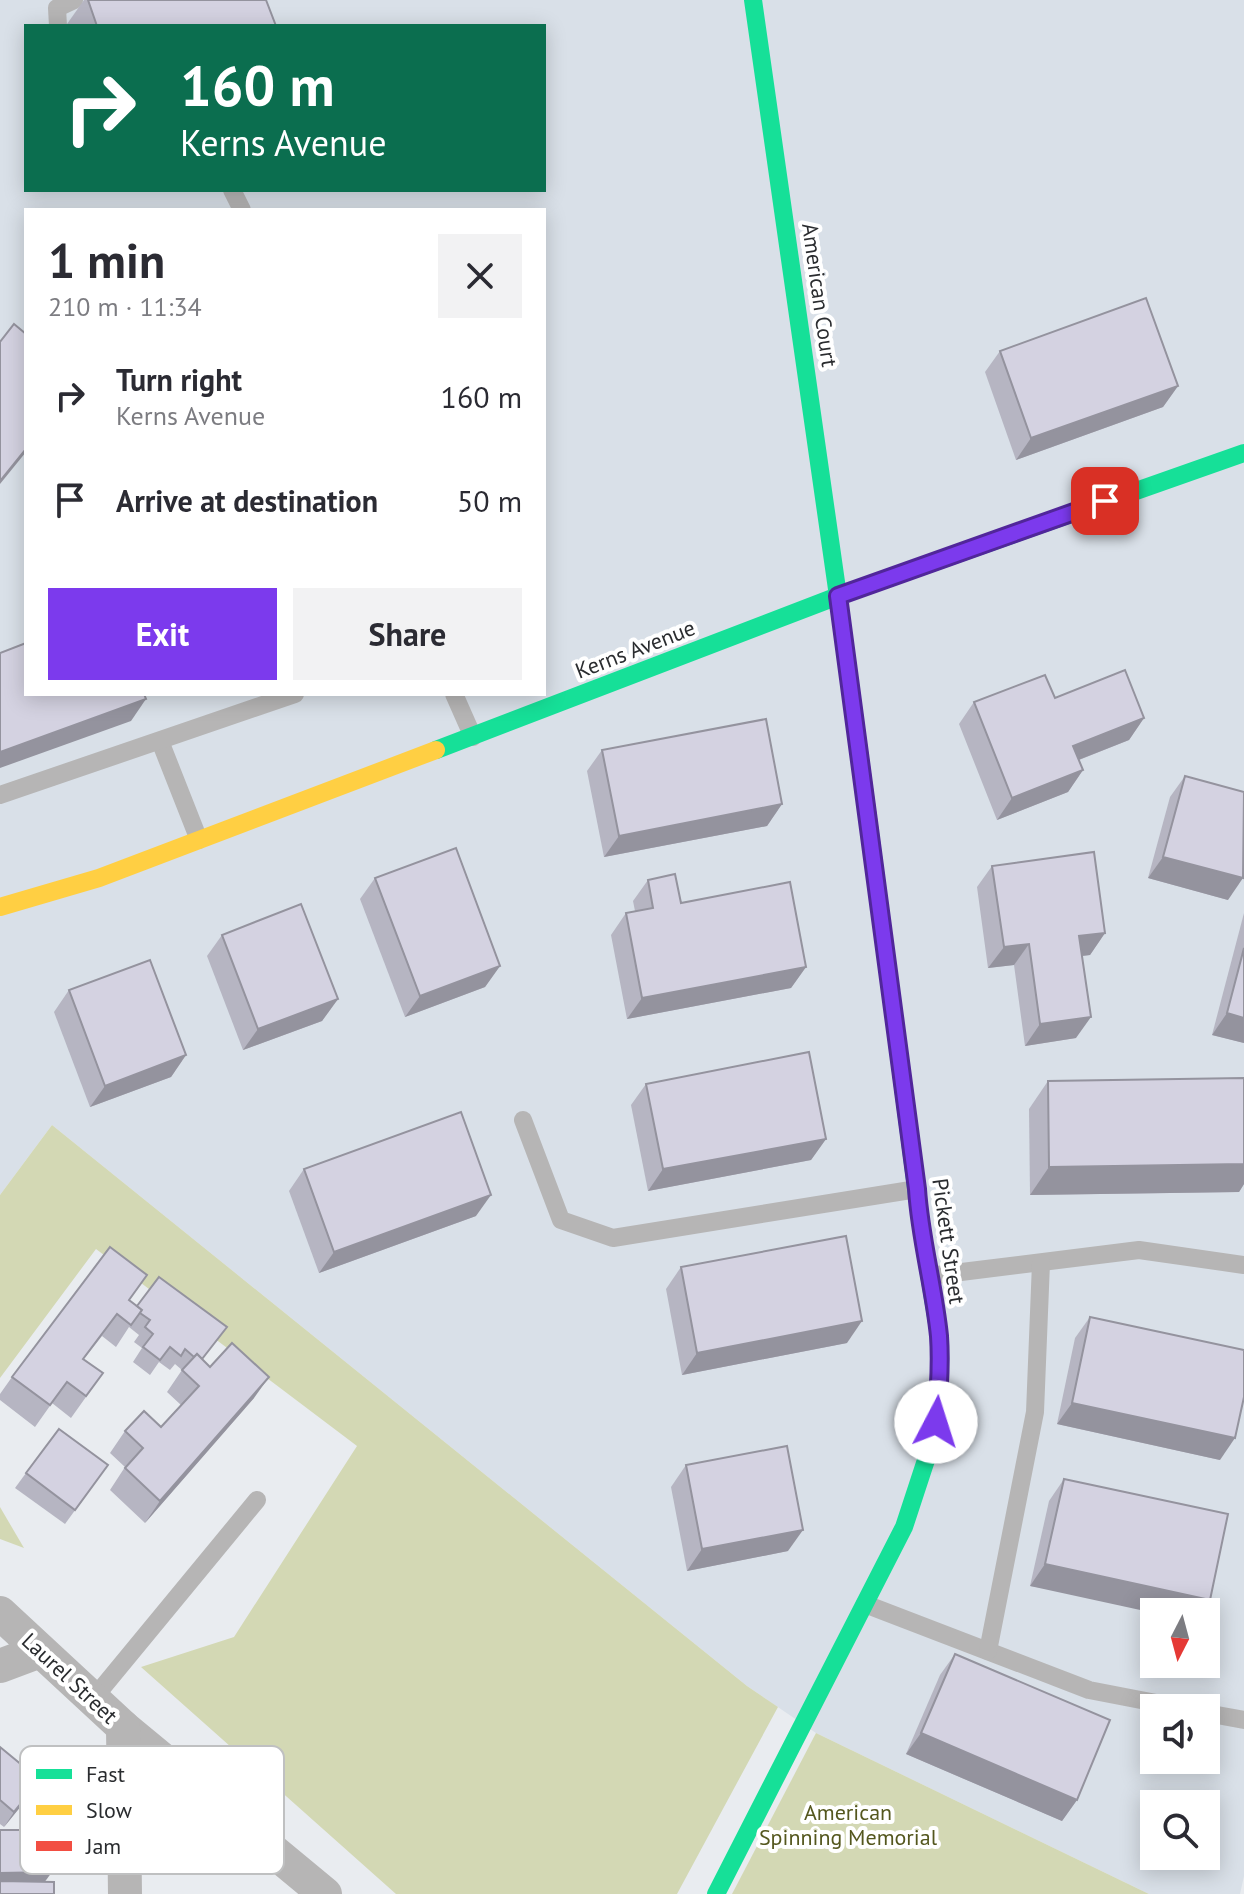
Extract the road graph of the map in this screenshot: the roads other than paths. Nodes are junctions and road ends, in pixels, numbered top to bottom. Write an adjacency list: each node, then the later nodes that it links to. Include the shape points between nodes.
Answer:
1 (74, 0): 3 (lane, via 57,8)
2 (753, 0): 5 (street, American Court)
3 (58, 24)
4 (1244, 453): 5 (street, Kerns Avenue)
5 (838, 596): 8 (street, Kerns Avenue); 14 (street, Pickett Street)
6 (289, 696): 9 (lane)
7 (455, 696): 8 (lane)
8 (473, 737): 11 (street, Kerns Avenue)
9 (160, 741): 10 (lane); 11 (lane)
10 (0, 795)
11 (199, 840): 12 (street, Kerns Avenue, via 99,878)
12 (0, 907)
13 (523, 1120): 14 (lane, via 561,1220 613,1238)
14 (917, 1189): 17 (street, Pickett Street)
15 (1041, 1263): 16 (lane, via 1139,1250); 17 (lane); 22 (lane, via 1035,1412)
16 (1244, 1265)
17 (929, 1276): 19 (street, Pickett Street, via 939,1335 936,1422 925,1472 904,1527)
18 (257, 1500): 24 (lane)
19 (865, 1604): 22 (lane); 35 (street, Pickett Street)
20 (0, 1613): 21 (street, Laurel Street)
21 (40, 1651): 23 (street); 24 (street, Laurel Street)
22 (988, 1651): 25 (lane, via 1089,1690)
23 (0, 1666)
24 (93, 1699): 28 (street, Laurel Street)
25 (1140, 1700)
26 (1220, 1716): 27 (lane)
27 (1244, 1720)
28 (123, 1727): 29 (street); 30 (street, Laurel Street)
29 (123, 1746)
30 (146, 1746)
31 (284, 1860): 34 (street, Laurel Street)
32 (125, 1874): 33 (street)
33 (125, 1894)
34 (325, 1894)
35 (716, 1894)

